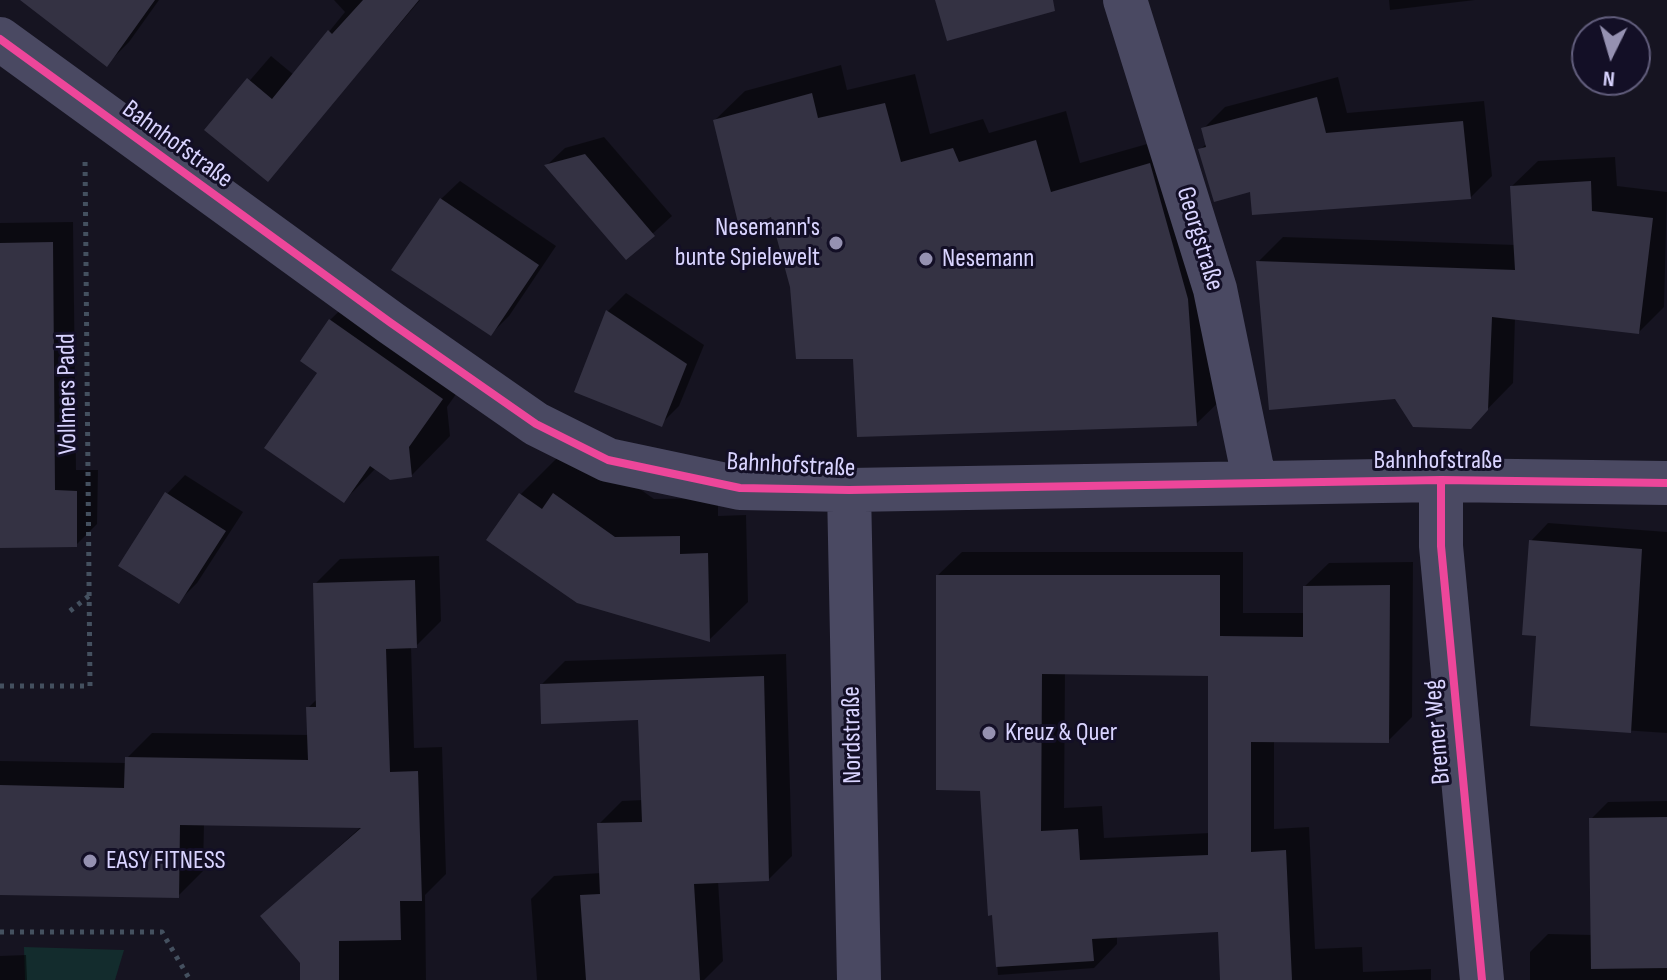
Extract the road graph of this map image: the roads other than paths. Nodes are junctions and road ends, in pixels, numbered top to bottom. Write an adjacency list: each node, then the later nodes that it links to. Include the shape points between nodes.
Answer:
1 (1125, 0): 4 (street, Georgstraße, via 1215,289)
2 (0, 39): 6 (street, Bahnhofstraße, via 536,424 608,460 740,488)
3 (1441, 480): 4 (street, Bahnhofstraße); 5 (street, Bahnhofstraße); 8 (street, Bremer Weg, via 1441,546)
4 (1255, 483): 6 (street, Bahnhofstraße)
5 (1667, 483)
6 (849, 490): 7 (street, Nordstraße)
7 (859, 980)
8 (1482, 980)

